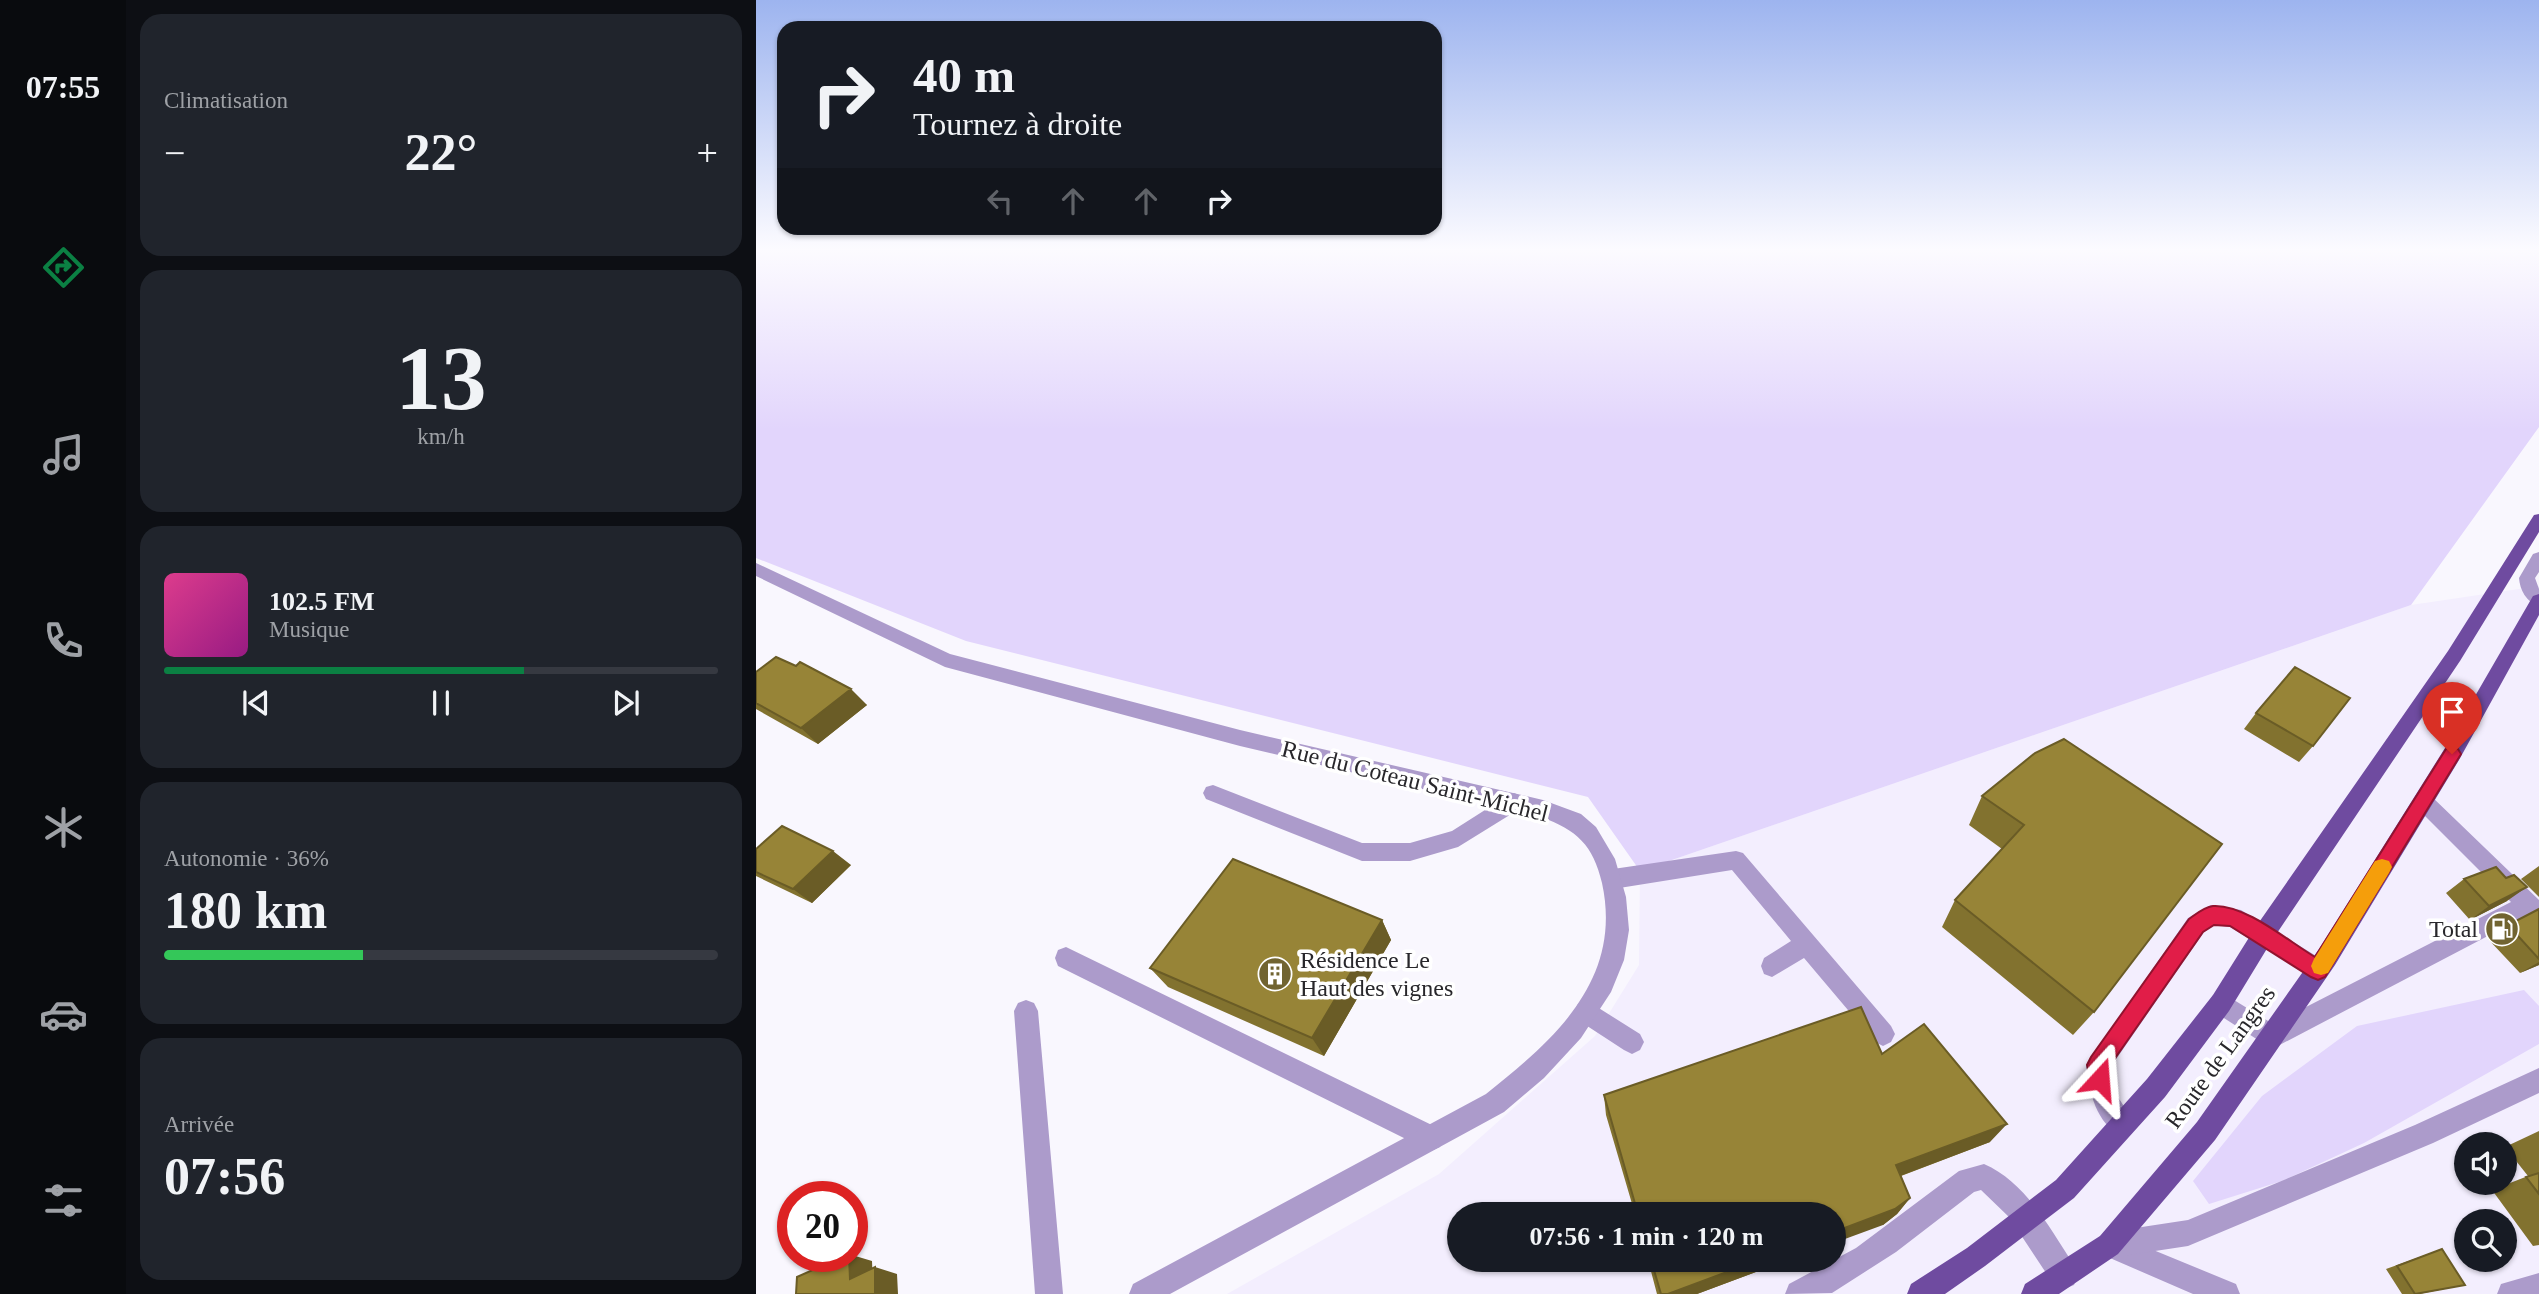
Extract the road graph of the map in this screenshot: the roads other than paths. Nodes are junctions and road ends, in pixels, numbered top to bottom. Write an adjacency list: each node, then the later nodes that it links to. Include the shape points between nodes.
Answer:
1 (2539, 519): 10 (main road, Route de Langres, via 2454,656)
2 (2539, 558): 4 (street, via 2526,578)
3 (756, 569): 7 (street, Rue du Coteau Saint-Michel, via 945,660 1127,710)
4 (2539, 600): 6 (main road, Route de Langres)
5 (1213, 793): 7 (street, via 1362,852 1410,852 1458,838)
6 (2423, 801): 9 (street); 14 (main road, Route de Langres)
7 (1514, 802): 8 (street, Rue du Coteau Saint-Michel, via 1581,824)
8 (1613, 879): 11 (street, via 1736,860); 17 (street, Rue du Coteau Saint-Michel, via 1619,933 1610,968)
9 (2534, 909): 19 (street)
10 (2263, 935): 14 (street); 15 (main road, Route de Langres); 22 (street, via 2233,917 2211,915 2196,925 2098,1065 2101,1093)
11 (1806, 944): 13 (street); 18 (street)
12 (1066, 958): 23 (street)
13 (1772, 966)
14 (2318, 970): 19 (main road, Route de Langres)
15 (2221, 1003): 19 (street); 22 (main road, Route de Langres)
16 (1026, 1011): 29 (street)
17 (1586, 1012): 20 (street); 23 (street, Rue du Coteau Saint-Michel, via 1538,1069 1495,1103)
18 (1883, 1034)
19 (2272, 1037): 25 (main road, Route de Langres, via 2206,1131)
20 (1632, 1042)
21 (2539, 1080): 25 (street, via 2424,1134 2188,1233)
22 (2123, 1124): 24 (main road, Route de Langres, via 2065,1189)
23 (1431, 1138): 30 (street, Rue du Coteau Saint-Michel)
24 (2026, 1219): 26 (street); 27 (main road, Route de Langres); 31 (street, via 1996,1184 1984,1177 1968,1181 1886,1244)
25 (2109, 1245): 26 (main road, Route de Langres); 34 (street)
26 (2064, 1275): 33 (main road, Route de Langres)
27 (1949, 1287): 32 (main road, Route de Langres)
28 (2539, 1287): 35 (street)
29 (1049, 1294)
30 (1143, 1294)
31 (1799, 1294)
32 (1921, 1294)
33 (2035, 1294)
34 (2226, 1294)
35 (2511, 1294)

